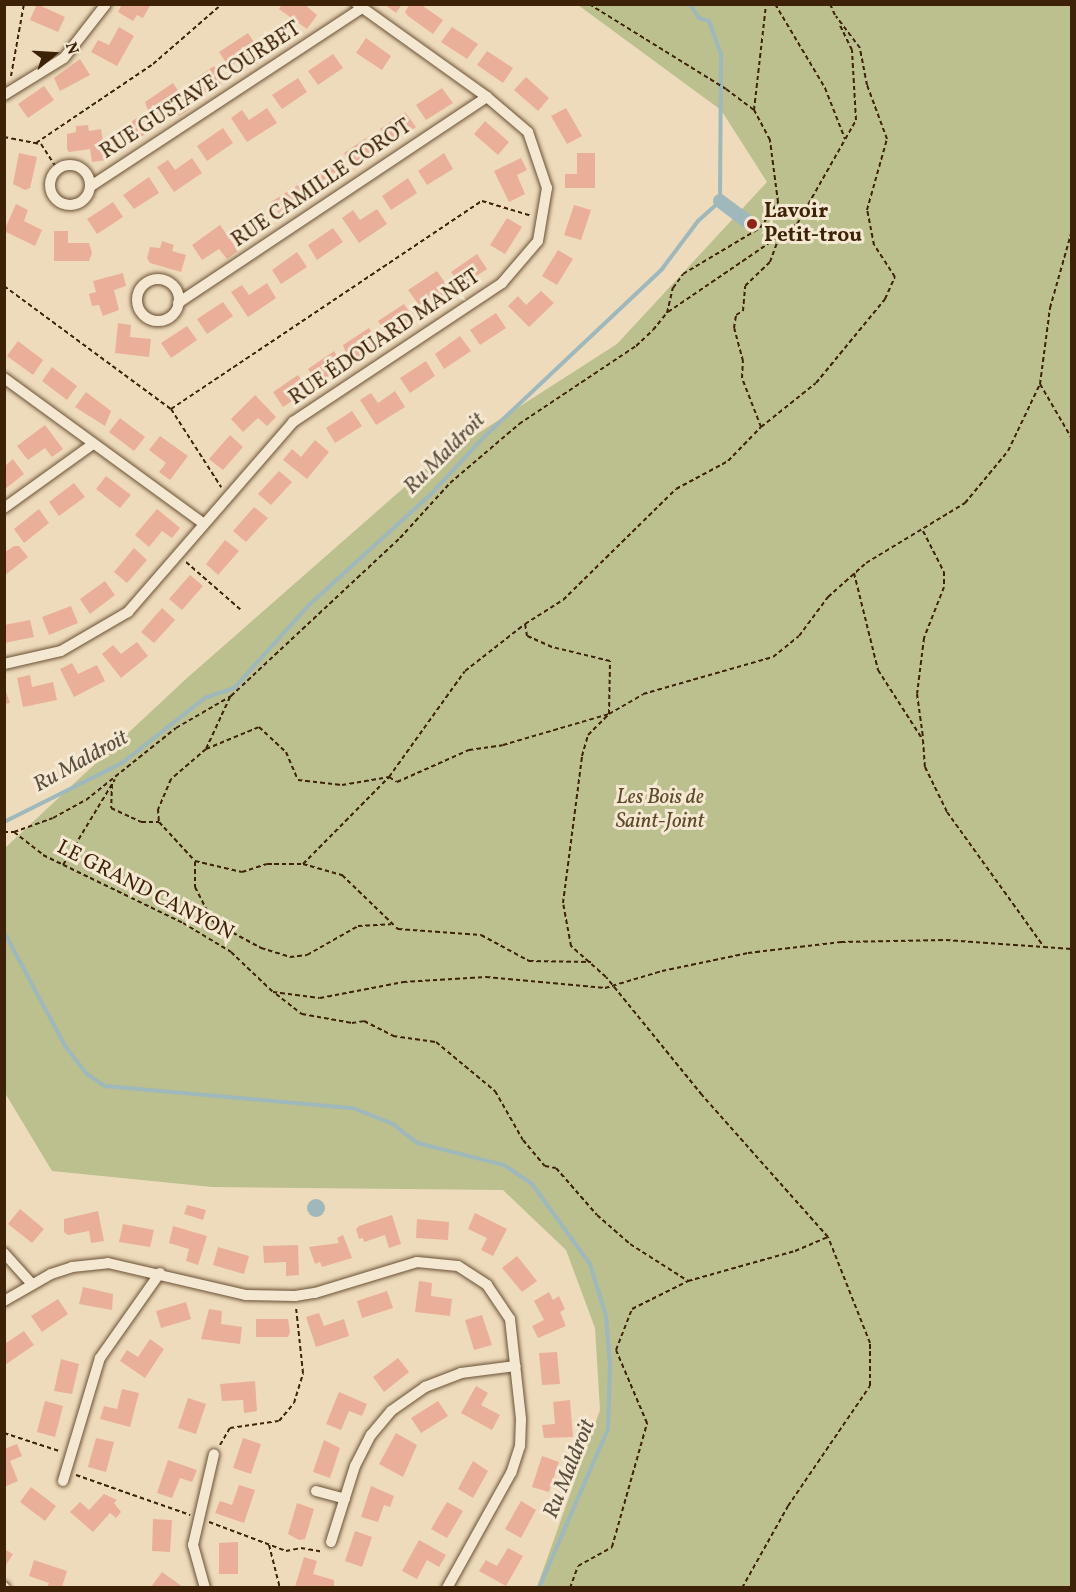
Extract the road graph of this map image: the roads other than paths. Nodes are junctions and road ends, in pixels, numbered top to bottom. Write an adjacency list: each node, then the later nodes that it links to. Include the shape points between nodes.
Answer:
1 (101, 6): 3 (street, via 64,58)
2 (359, 6): 4 (street, RUE ÉDOUARD MANET); 5 (street, RUE GUSTAVE COURBET)
3 (5, 95)
4 (487, 97): 6 (street, RUE CAMILLE COROT); 10 (street, RUE ÉDOUARD MANET, via 528,132 547,188 538,241 502,283 293,422)
5 (91, 186): 5 (street, RUE GUSTAVE COURBET, via 81,203 61,204 50,188 57,170 70,165 82,169)
6 (178, 303)
7 (4, 378): 8 (street)
8 (93, 444): 9 (street); 10 (street)
9 (4, 508)
10 (203, 523): 11 (street, RUE ÉDOUARD MANET, via 128,612 61,651)
11 (4, 663)
12 (4, 1253): 14 (street)
13 (160, 1273): 14 (street, via 108,1263 72,1267); 16 (street, via 246,1295 295,1296 417,1262 458,1266 488,1285 510,1319); 18 (street, via 100,1358)
14 (31, 1283): 15 (street)
15 (4, 1301)
16 (516, 1366): 20 (street, via 461,1373 425,1387 391,1411 371,1435 355,1466); 23 (street, via 522,1419 520,1446 511,1473)
17 (214, 1454): 22 (street, via 193,1545)
18 (63, 1481)
19 (315, 1491): 20 (street)
20 (345, 1499): 21 (street)
21 (331, 1542)
22 (205, 1587)
23 (447, 1587)

